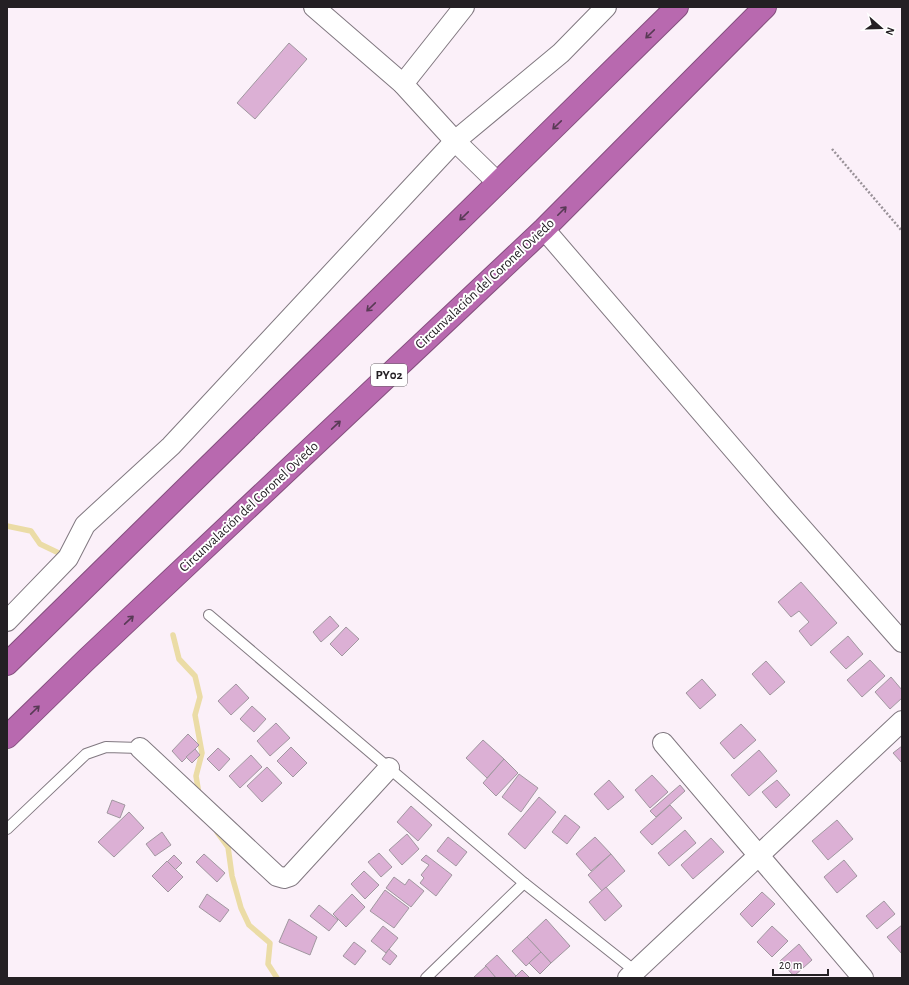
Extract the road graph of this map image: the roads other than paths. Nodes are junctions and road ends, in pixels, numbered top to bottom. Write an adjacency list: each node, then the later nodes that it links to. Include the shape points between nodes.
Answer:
1 (314, 7): 6 (street)
2 (464, 7): 6 (street)
3 (606, 7): 7 (street, via 561,52)
4 (677, 7): 8 (highway, one-way to 8)
5 (765, 7): 9 (highway, Circunvalación del Coronel Oviedo / PY02, one-way to 5)
6 (403, 84): 7 (street)
7 (456, 141): 8 (street); 11 (street, via 172,446 85,525 68,558)
8 (498, 183): 13 (highway, one-way to 13)
9 (544, 229): 12 (street); 15 (highway, Circunvalación del Coronel Oviedo / PY02, one-way to 9)
10 (209, 615): 18 (lane)
11 (7, 621)
12 (902, 642)
13 (7, 664)
14 (902, 720): 20 (street)
15 (7, 737)
16 (663, 743): 20 (street)
17 (140, 748): 18 (street, via 277,876 284,878 290,876); 19 (lane, via 106,747 86,754)
18 (389, 768): 21 (lane)
19 (7, 829)
20 (758, 855): 22 (street); 24 (street)
21 (524, 883): 22 (lane); 23 (lane)
22 (632, 974)
23 (426, 978)
24 (863, 978)

